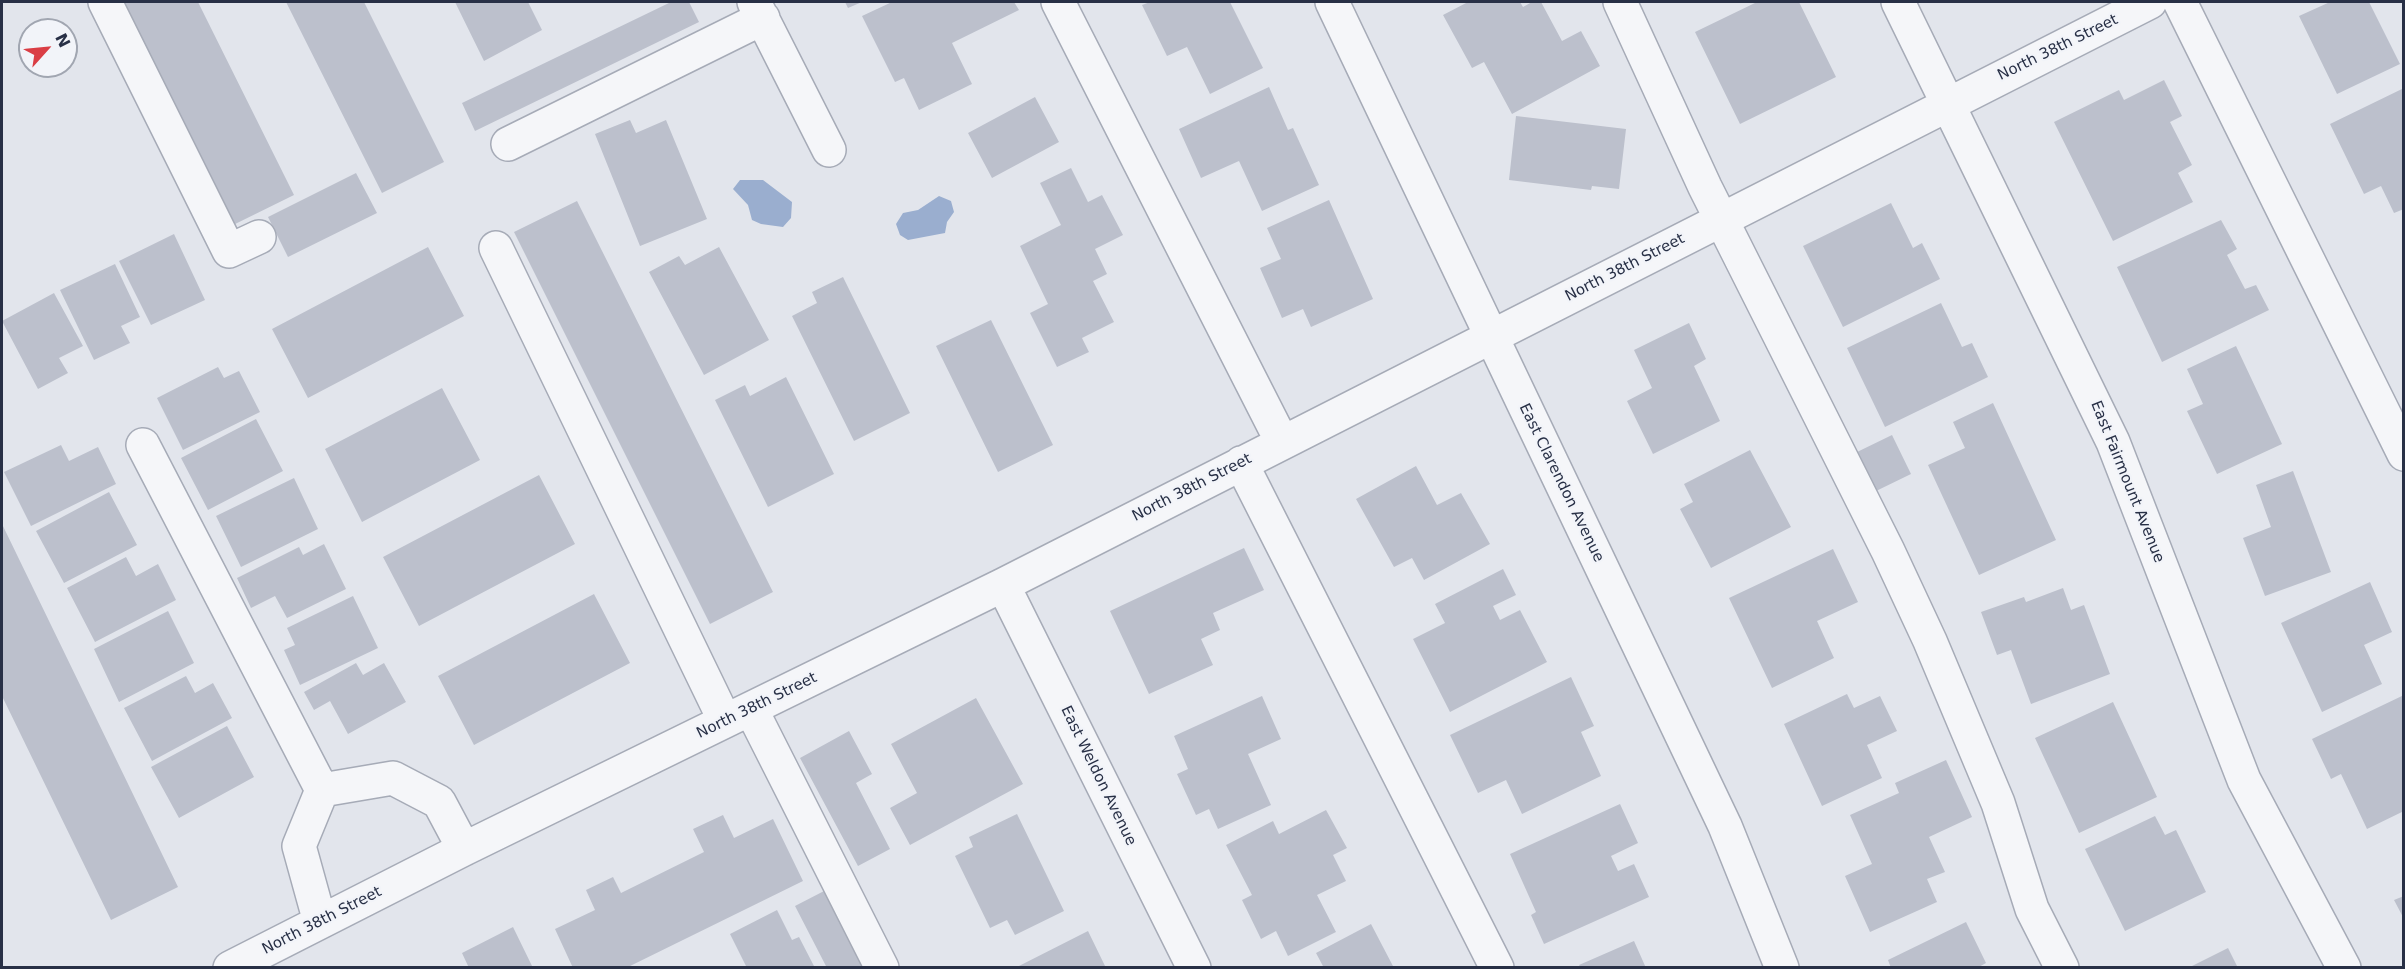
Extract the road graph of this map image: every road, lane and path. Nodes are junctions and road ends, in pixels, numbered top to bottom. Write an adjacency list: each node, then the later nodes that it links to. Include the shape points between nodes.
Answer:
1 (105, 2): 13 (street, via 229,251)
2 (1058, 2): 16 (street)
3 (1332, 2): 15 (street, East Clarendon Avenue)
4 (1620, 2): 12 (street)
5 (1898, 2): 9 (street, East Fairmount Avenue)
6 (2150, 2): 9 (street, North 38th Street)
7 (2180, 2): 18 (street)
8 (759, 10): 10 (street); 11 (street)
9 (1949, 103): 12 (street, North 38th Street); 31 (street, East Fairmount Avenue, via 2113,442 2244,780)
10 (508, 144)
11 (830, 150)
12 (1721, 219): 15 (street, North 38th Street); 30 (street, via 1930,642 1998,803 2032,909)
13 (259, 237)
14 (496, 248): 21 (street)
15 (1491, 336): 16 (street, North 38th Street); 29 (street, East Clarendon Avenue, via 1725,826)
16 (1282, 442): 19 (street, North 38th Street)
17 (143, 445): 22 (street)
18 (2403, 454)
19 (1241, 463): 20 (street, North 38th Street); 28 (street)
20 (1003, 585): 21 (street, North 38th Street); 27 (street, East Weldon Avenue)
21 (738, 715): 23 (street, North 38th Street); 26 (street)
22 (322, 790): 23 (street, via 393,778 439,802); 24 (street, via 299,846)
23 (465, 849): 24 (street, North 38th Street)
24 (320, 922): 25 (street, North 38th Street)
25 (230, 968)
26 (882, 968)
27 (1194, 968)
28 (1497, 968)
29 (1782, 968)
30 (2062, 968)
31 (2344, 968)

